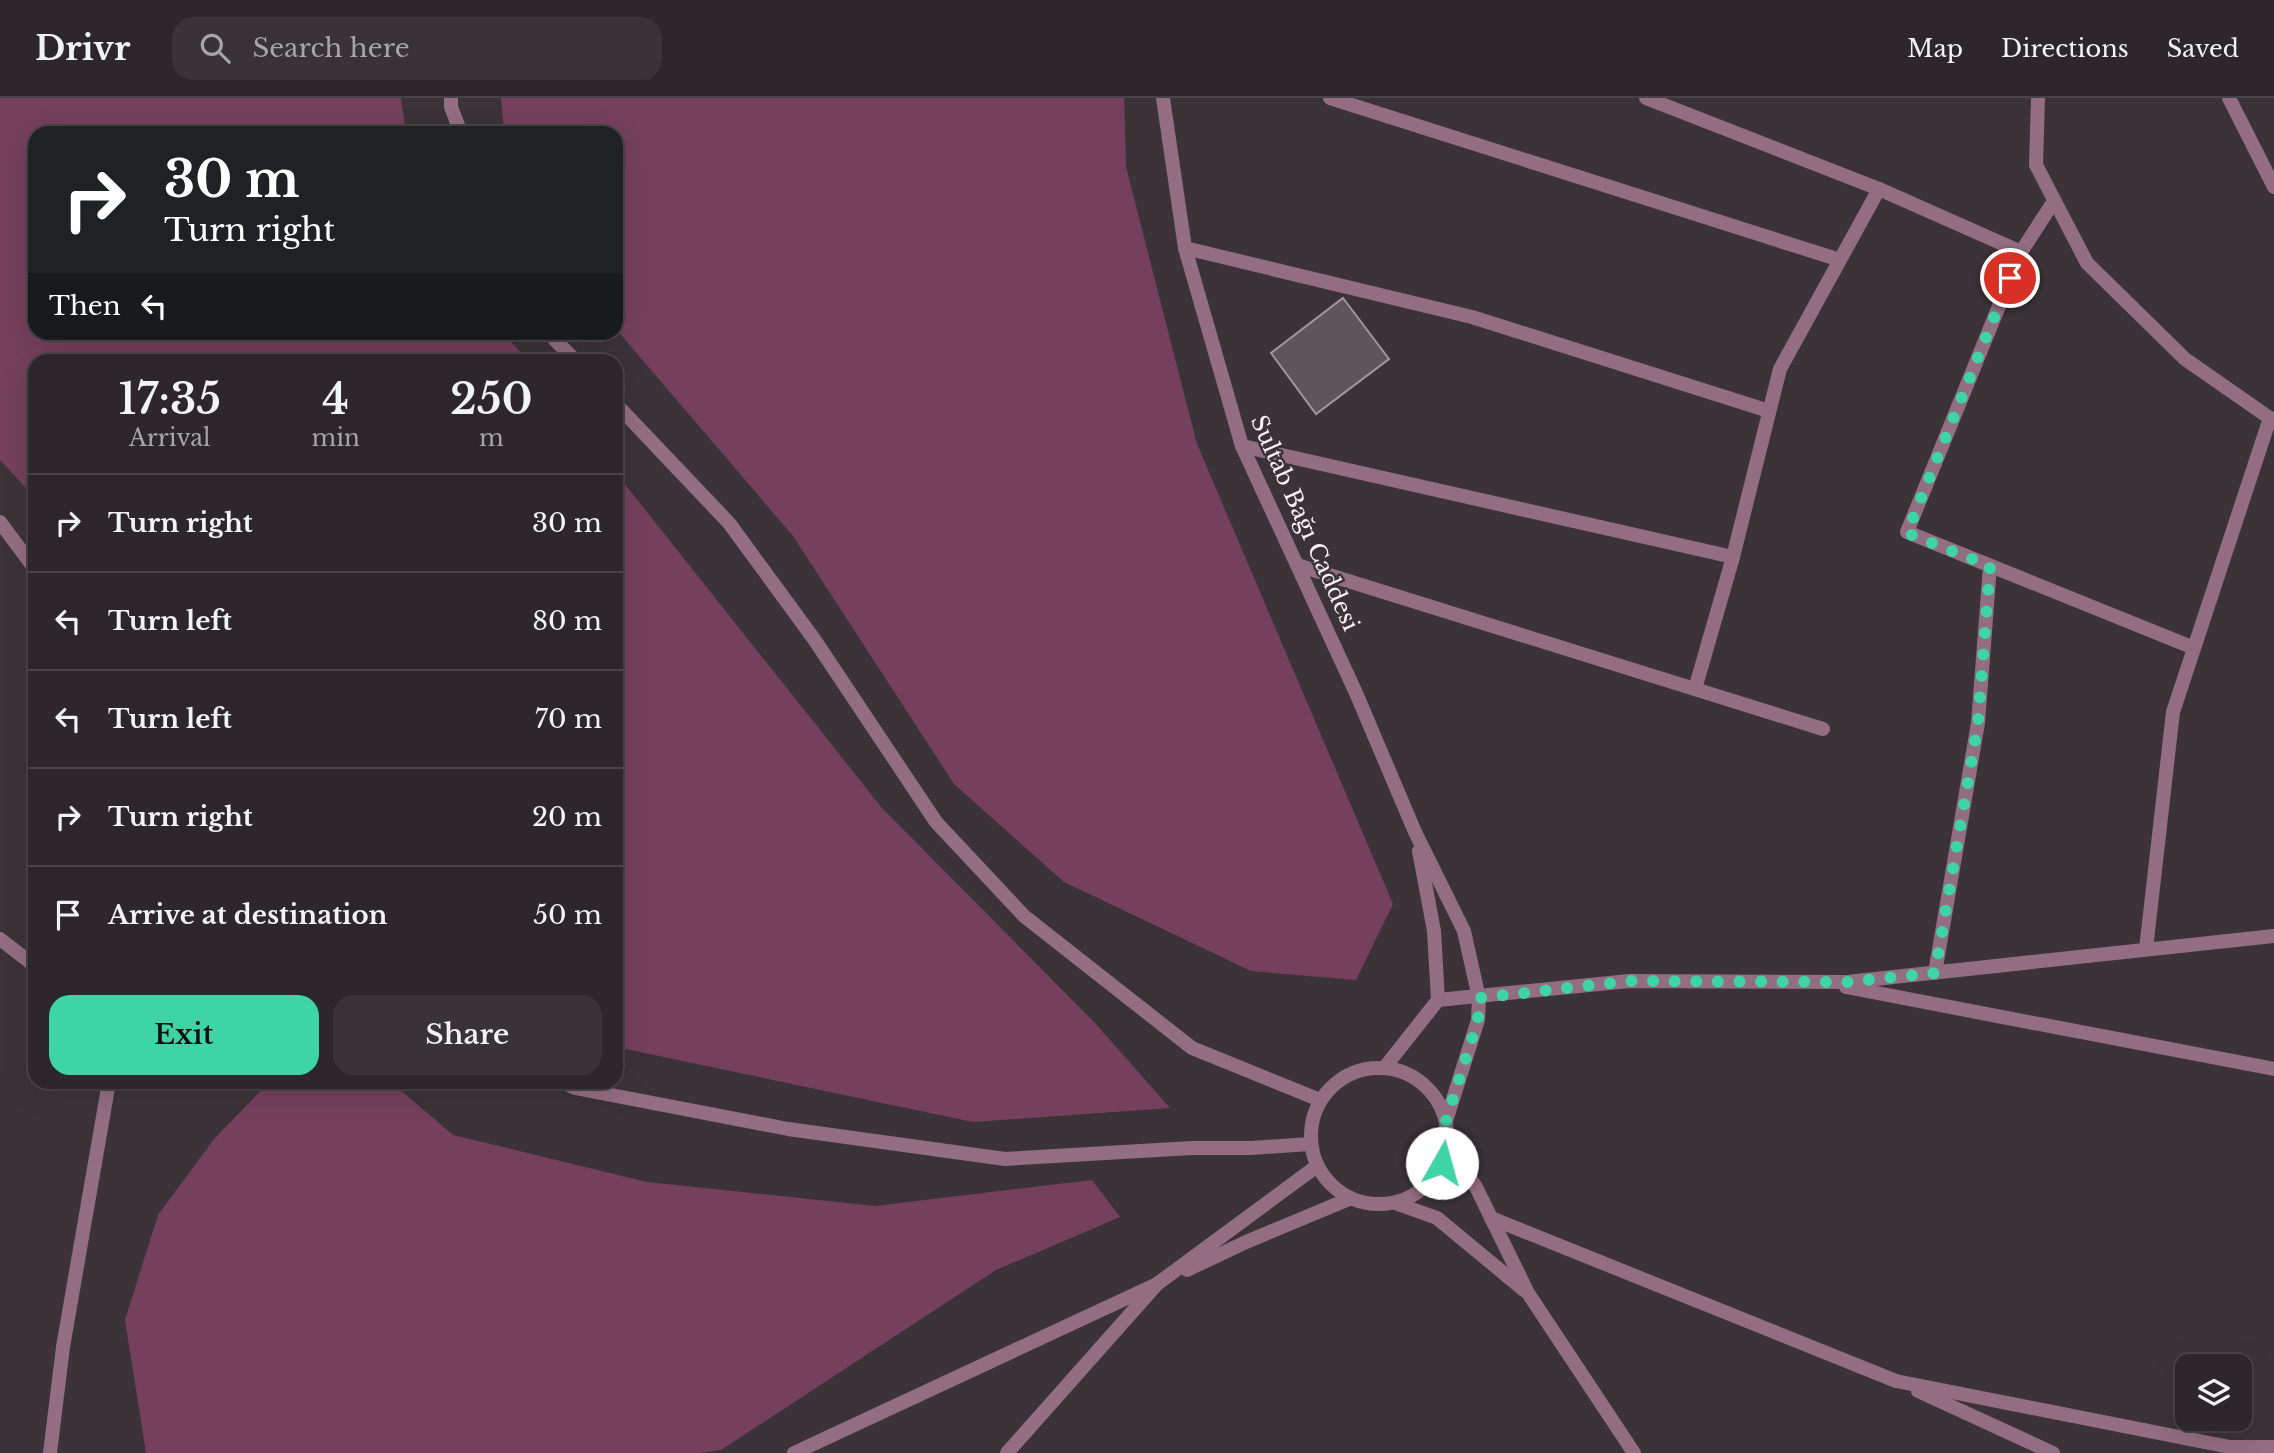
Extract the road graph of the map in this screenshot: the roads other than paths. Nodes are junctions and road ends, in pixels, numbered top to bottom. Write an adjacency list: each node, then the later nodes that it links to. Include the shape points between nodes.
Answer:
1 (451, 98): 7 (street)
2 (1163, 98): 11 (street, Sultab Bağı Caddesi)
3 (1330, 98): 13 (street)
4 (1647, 98): 9 (street)
5 (2229, 98): 8 (street)
6 (2036, 99): 10 (street, via 2036,165)
7 (458, 126)
8 (2274, 187)
9 (1879, 189): 12 (street); 13 (street)
10 (2054, 201): 12 (street); 18 (street, via 2087,262 2185,359)
11 (1185, 248): 17 (street, via 1472,317); 19 (street, Sultab Bağı Caddesi)
12 (2021, 252): 24 (street, via 1907,533)
13 (1840, 260): 17 (street, via 1780,369)
14 (555, 340): 15 (street)
15 (569, 354)
16 (623, 411): 41 (street, via 729,523 814,639 936,822 1024,916 1192,1048)
17 (1769, 411): 21 (street)
18 (2272, 419): 25 (street)
19 (1242, 446): 21 (street); 23 (street, Sultab Bağı Caddesi)
20 (0, 522): 22 (street)
21 (1733, 557): 26 (street)
22 (28, 560)
23 (1297, 565): 26 (street); 28 (street, Sultab Bağı Caddesi)
24 (1990, 566): 25 (street); 33 (street, via 1978,723)
25 (2194, 649): 31 (street, via 2173,712)
26 (1695, 689): 27 (street)
27 (1823, 729)
28 (1415, 832): 35 (street, via 1464,931); 36 (street, via 1434,931)
29 (2274, 936): 31 (street)
30 (0, 939): 32 (street)
31 (2146, 950): 33 (street)
32 (28, 960)
33 (1935, 973): 34 (street)
34 (1822, 982): 35 (street, via 1629,981); 38 (street)
35 (1479, 998): 36 (street); 42 (street, via 1478,1020)
36 (1438, 1000): 37 (street)
37 (1385, 1068): 41 (street, via 1346,1075); 42 (street, via 1424,1084 1438,1100)
38 (2274, 1069)
39 (108, 1089): 53 (street, via 63,1347)
40 (580, 1089): 44 (street, via 788,1129 1005,1159)
41 (1320, 1100): 44 (street, via 1311,1121)
42 (1446, 1121): 43 (street)
43 (1447, 1142): 47 (street, via 1431,1182); 48 (street)
44 (1310, 1144): 45 (street)
45 (1317, 1166): 46 (street, via 1330,1185); 49 (street)
46 (1349, 1199): 47 (street, via 1372,1205); 49 (street)
47 (1395, 1203): 50 (street, via 1437,1218)
48 (1491, 1218): 50 (street); 51 (street)
49 (1157, 1284): 54 (street); 55 (street)
50 (1528, 1293): 56 (street)
51 (1896, 1381): 52 (street, via 2230,1447); 57 (street)
52 (2274, 1447)
53 (50, 1453)
54 (794, 1453)
55 (1007, 1453)
56 (1634, 1453)
57 (2053, 1453)

